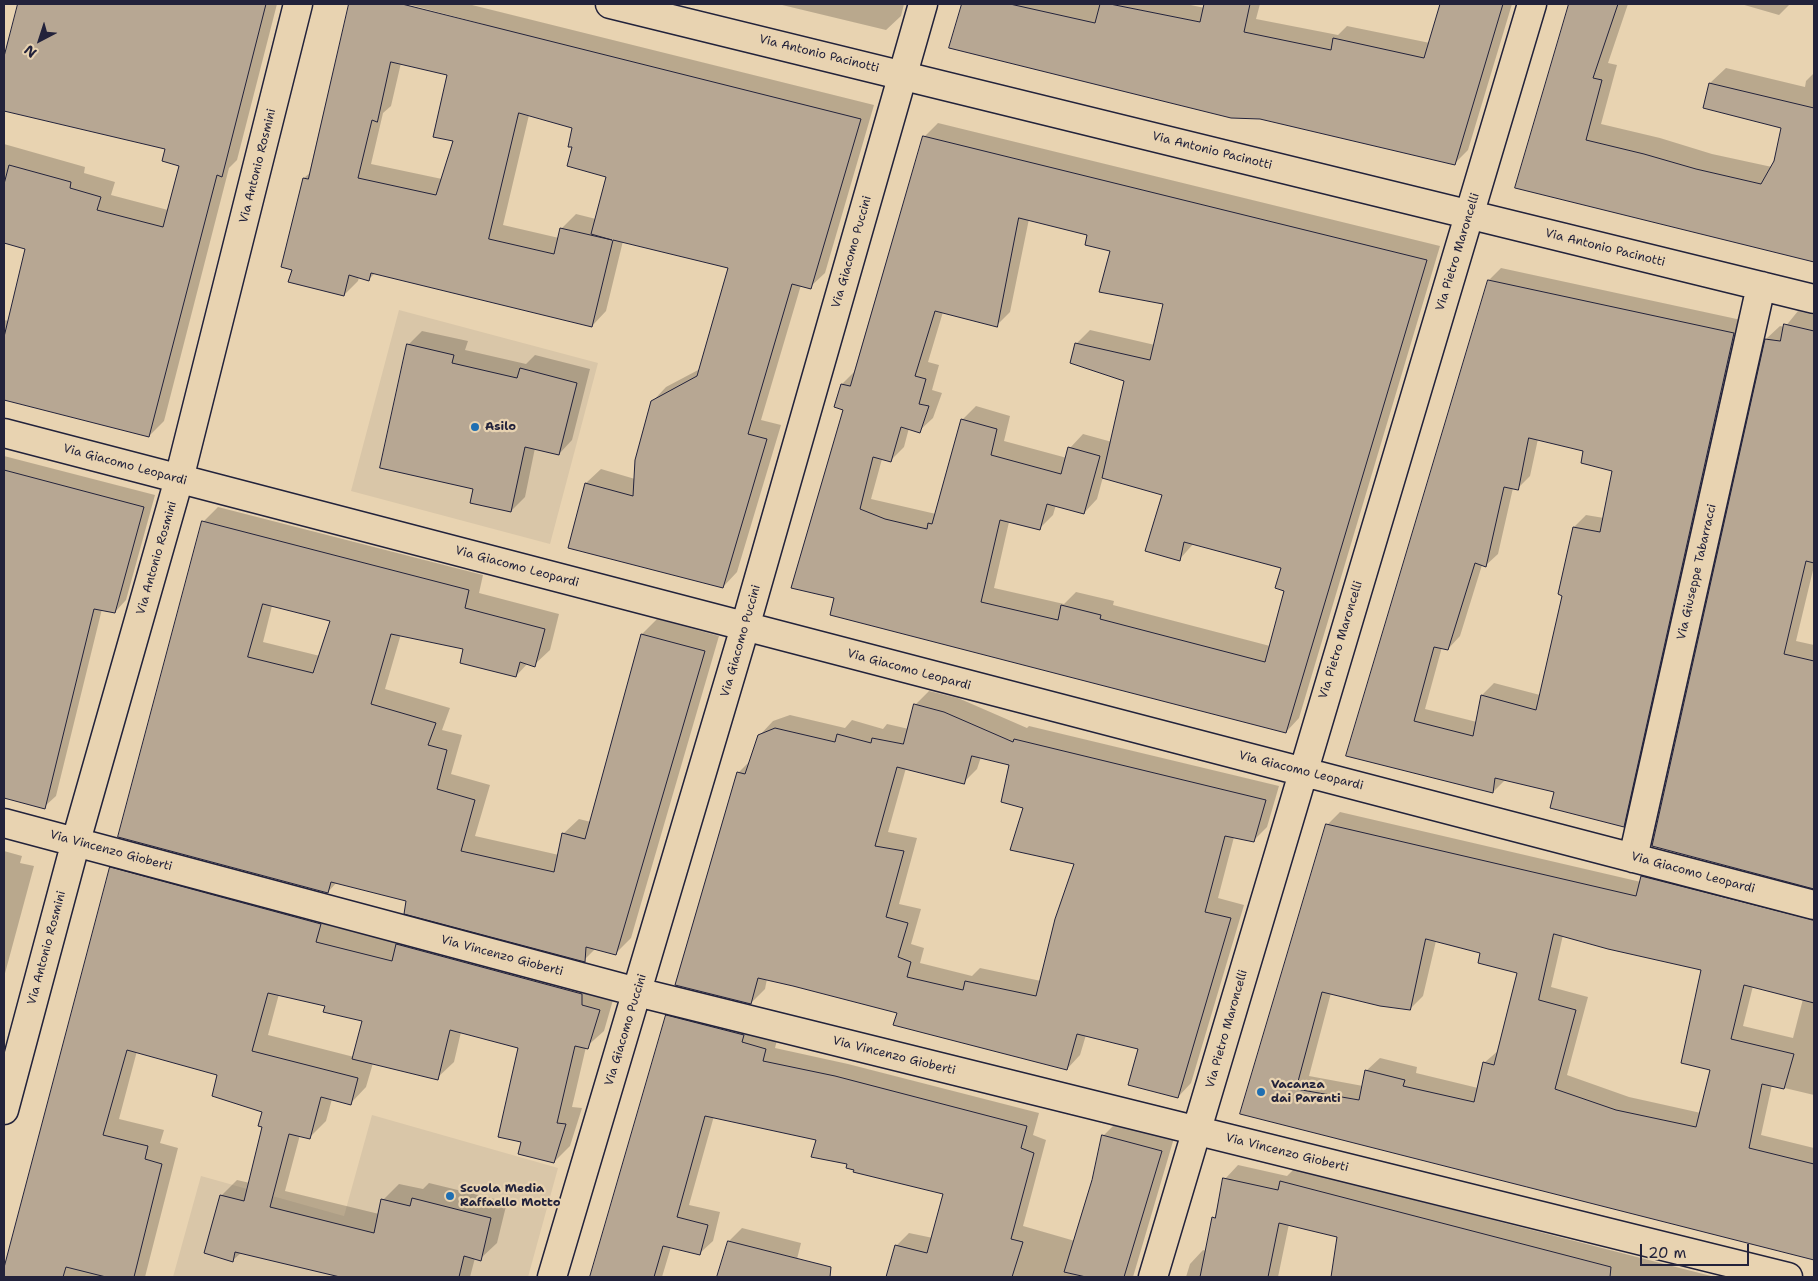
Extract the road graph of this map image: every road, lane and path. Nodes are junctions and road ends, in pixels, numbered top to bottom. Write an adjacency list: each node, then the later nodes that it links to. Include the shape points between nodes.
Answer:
1 (298, 4): 10 (street, Via Antonio Rosmini)
2 (610, 4): 5 (street, Via Antonio Pacinotti)
3 (923, 4): 5 (street, Via Giacomo Puccini)
4 (1532, 4): 6 (street, Via Pietro Maroncelli)
5 (903, 75): 6 (street, Via Antonio Pacinotti); 11 (street, Via Giacomo Puccini)
6 (1469, 215): 7 (street, Via Antonio Pacinotti); 12 (street, Via Pietro Maroncelli)
7 (1761, 286): 8 (street, Via Antonio Pacinotti); 15 (street, Via Giuseppe Tabarracci)
8 (1814, 299)
9 (4, 433): 10 (street, Via Giacomo Leopardi)
10 (179, 479): 11 (street, Via Giacomo Leopardi); 14 (street, Via Antonio Rosmini)
11 (745, 627): 12 (street, Via Giacomo Leopardi); 17 (street, Via Giacomo Puccini)
12 (1302, 772): 15 (street, Via Giacomo Leopardi); 19 (street, Via Pietro Maroncelli)
13 (4, 823): 14 (street, Via Vincenzo Gioberti)
14 (76, 841): 17 (street, Via Vincenzo Gioberti); 18 (street, Via Antonio Rosmini)
15 (1633, 858): 16 (street, Via Giacomo Leopardi)
16 (1814, 905)
17 (637, 992): 19 (street, Via Vincenzo Gioberti); 20 (street, Via Giacomo Puccini)
18 (4, 1110)
19 (1197, 1131): 21 (street, Via Pietro Maroncelli); 22 (street, Via Vincenzo Gioberti)
20 (552, 1277)
21 (1153, 1277)
22 (1788, 1277)

